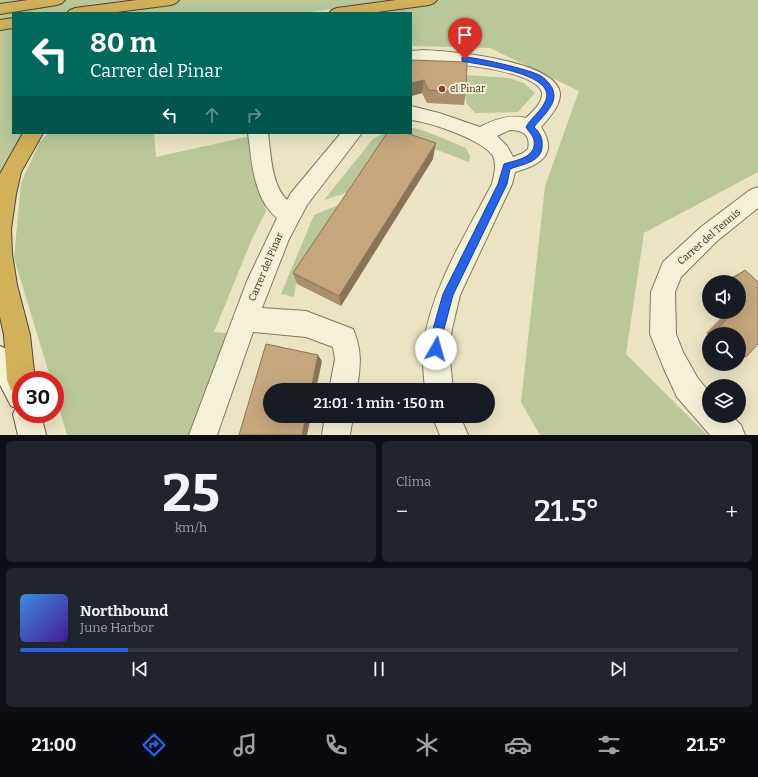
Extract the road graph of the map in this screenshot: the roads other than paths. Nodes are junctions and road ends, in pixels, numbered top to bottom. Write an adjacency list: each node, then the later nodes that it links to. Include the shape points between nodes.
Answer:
1 (57, 0): 4 (highway)
2 (171, 0): 5 (highway)
3 (429, 0): 6 (highway)
4 (0, 9)
5 (82, 12)
6 (344, 12)
7 (12, 22): 8 (highway)
8 (0, 25)
9 (412, 57): 11 (street, via 430,54 446,56 514,69 537,77 549,88 550,96 549,103)
10 (412, 113): 15 (street)
11 (530, 127): 15 (street, via 510,123); 16 (street, via 538,140 537,152 532,158)
12 (33, 134): 21 (highway, via 11,171 4,194 0,229 0,254 17,335)
13 (258, 134): 18 (street, via 272,198)
14 (351, 134): 18 (street, Carrer del Pinar, via 299,199)
15 (482, 136): 16 (street, via 498,148)
16 (507, 166): 24 (street, via 502,184 448,294 438,329 436,349)
17 (758, 196): 25 (street, Carrer del Tennis, via 709,234 671,270 663,292 664,334 673,360 687,387)
18 (290, 215): 19 (street, Carrer del Pinar, via 266,263)
19 (245, 319): 23 (street, via 306,324 344,338 348,359); 30 (street, Carrer del Pinar)
20 (0, 359): 22 (street)
21 (20, 371)
22 (12, 379)
23 (344, 383)
24 (438, 383)
25 (702, 405)
26 (29, 423): 31 (street)
27 (338, 423): 32 (street)
28 (449, 423): 33 (street)
29 (718, 423): 34 (street)
30 (206, 431)
31 (32, 435)
32 (336, 435)
33 (454, 435)
34 (731, 435)

